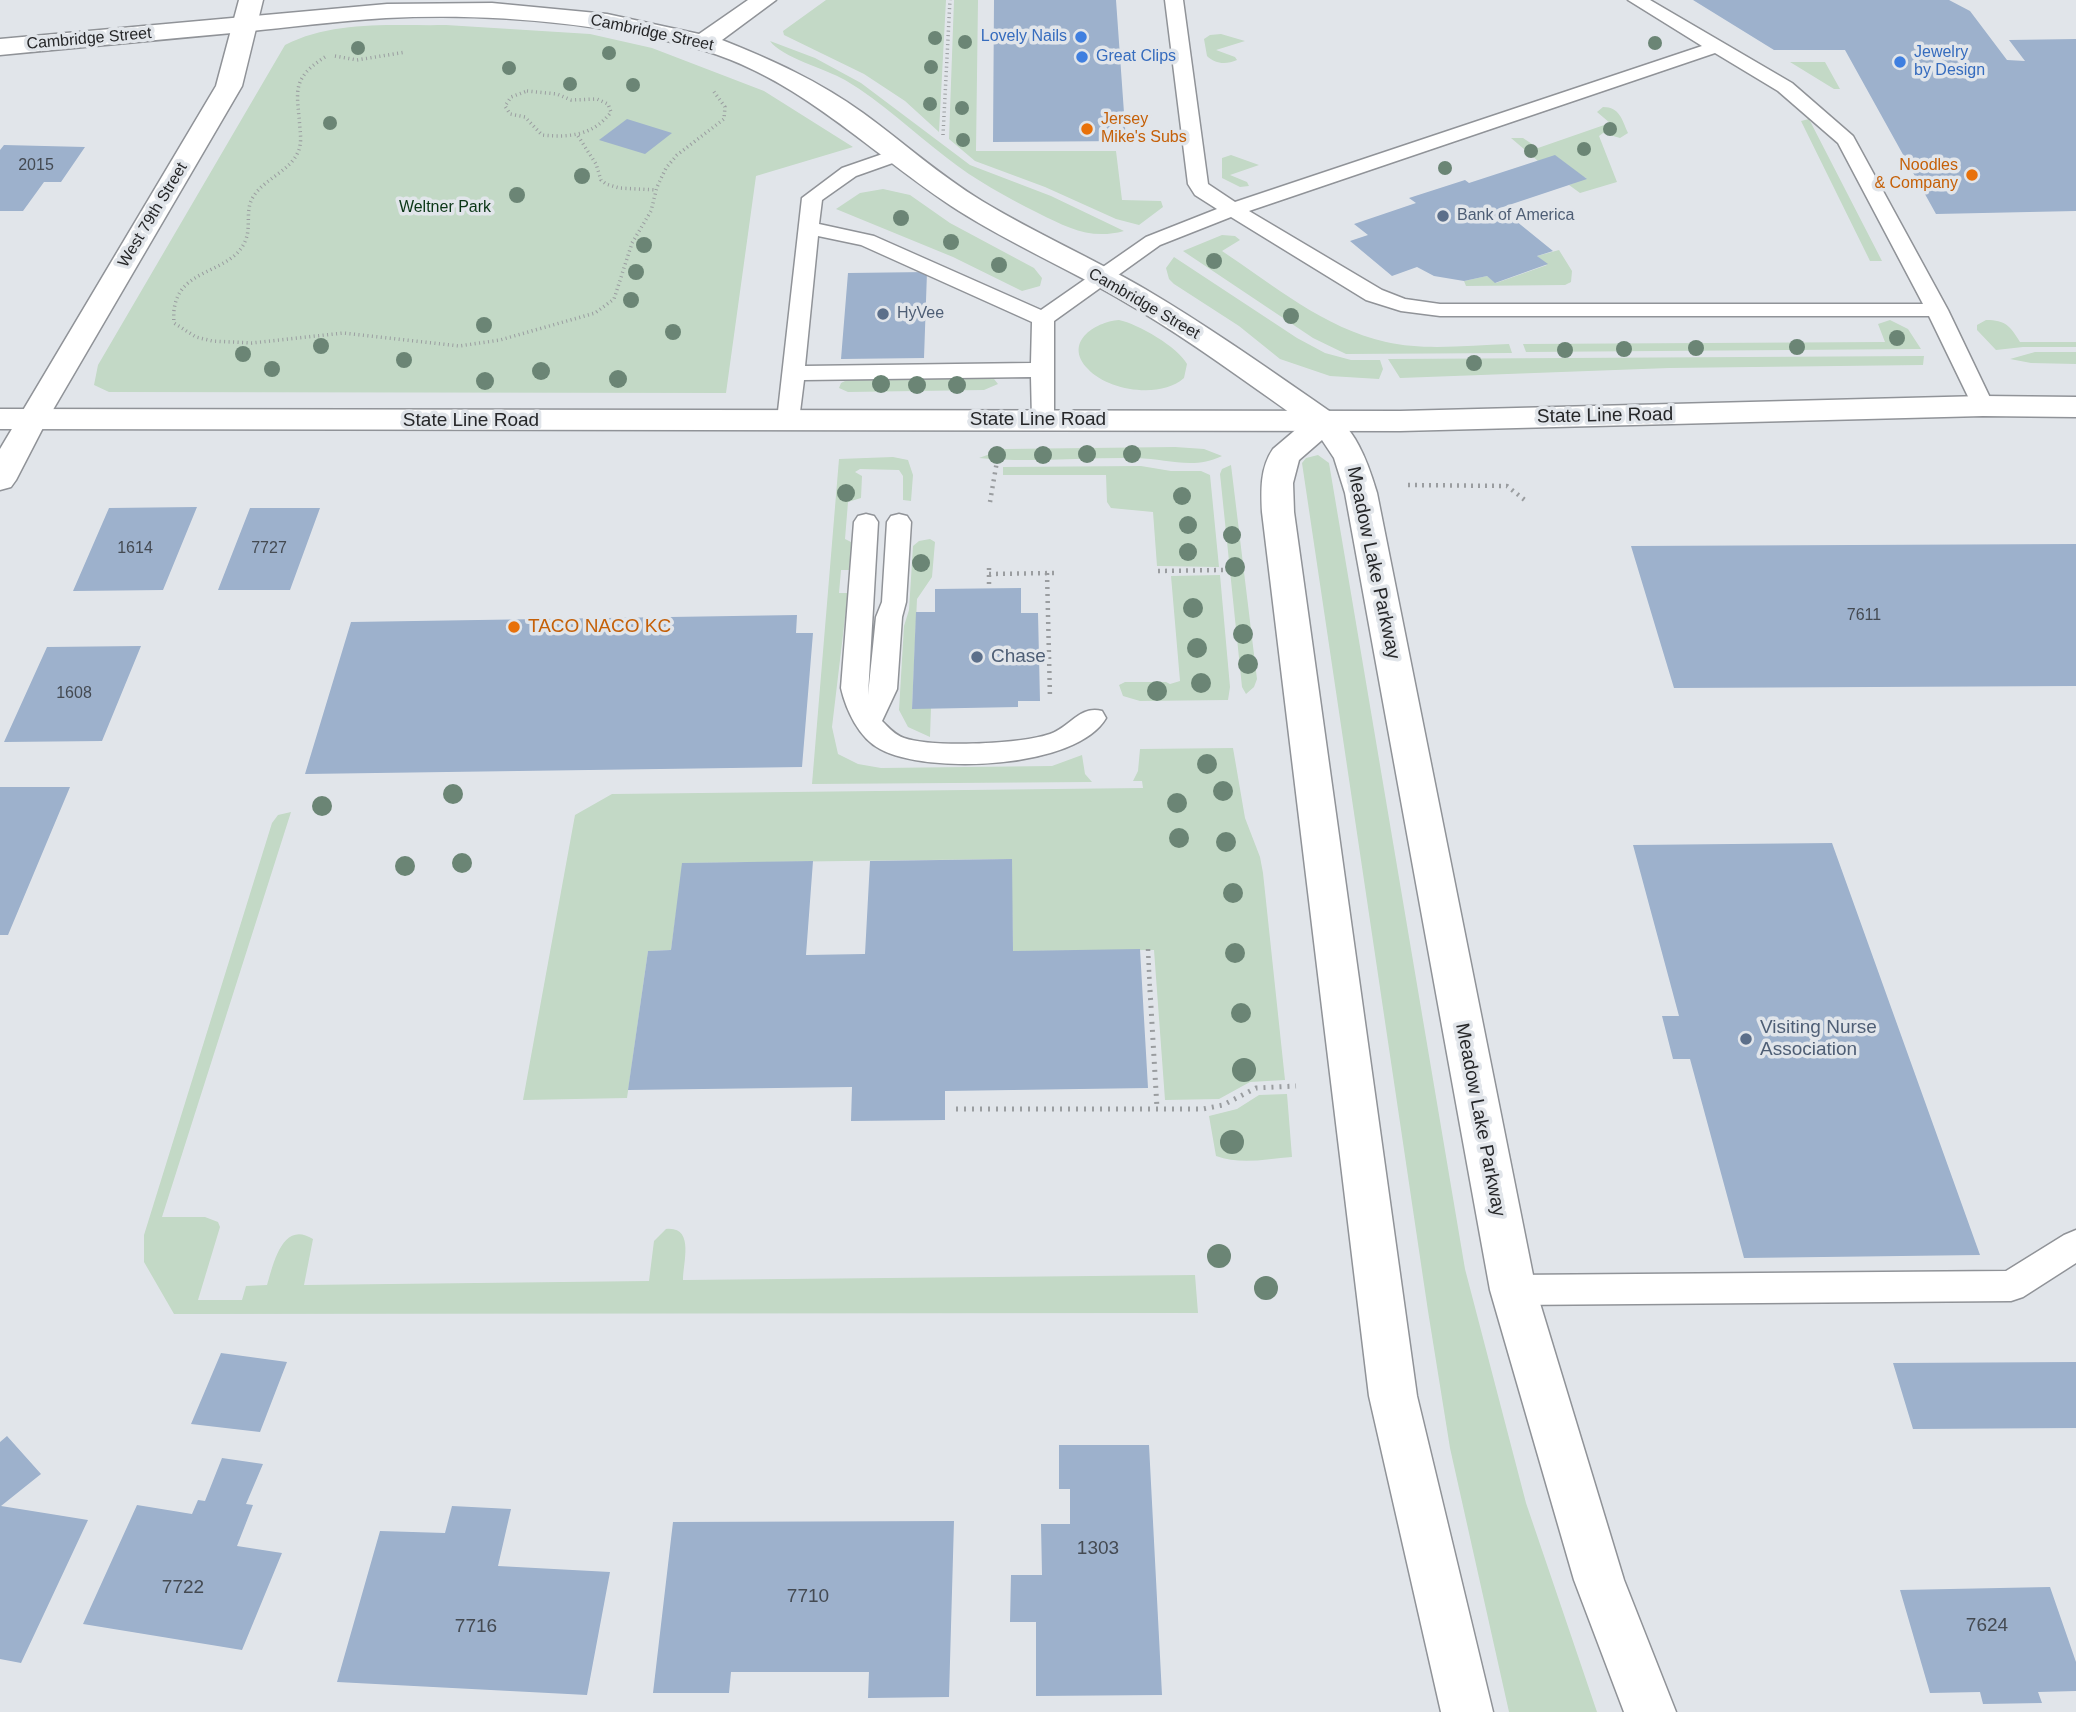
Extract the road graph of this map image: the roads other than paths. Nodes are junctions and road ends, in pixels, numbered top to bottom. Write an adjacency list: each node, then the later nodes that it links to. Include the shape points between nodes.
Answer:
1 (764, 0): 5 (street)
2 (1174, 0): 9 (lane, via 1198,184)
3 (1637, 0): 7 (lane)
4 (248, 12): 5 (street, Cambridge Street, via 492,10 607,21); 6 (street, Cambridge Street); 18 (street, West 79th Street, via 229,86)
5 (703, 41): 8 (street, Cambridge Street, via 812,91)
6 (0, 47)
7 (1716, 47): 9 (lane); 12 (lane, via 1785,87 1846,140)
8 (897, 155): 10 (lane, via 849,172 812,198); 11 (street, Cambridge Street, via 974,208)
9 (1232, 210): 11 (lane, via 1153,241); 12 (lane, via 1374,295 1424,309)
10 (809, 228): 13 (lane, via 867,240); 15 (lane)
11 (1101, 279): 13 (lane); 21 (street, Cambridge Street, via 1215,346)
12 (1937, 310): 16 (lane)
13 (1043, 319): 14 (lane)
14 (1042, 370): 15 (lane); 20 (lane)
15 (793, 373): 19 (lane)
16 (1983, 406): 17 (street, State Line Road); 21 (street, State Line Road)
17 (2076, 407)
18 (16, 419): 19 (street, State Line Road); 22 (street, West 79th Street)
19 (788, 420): 20 (street, State Line Road)
20 (1044, 420): 21 (street, State Line Road)
21 (1324, 422): 28 (street, Meadow Lake Parkway, via 1350,456 1361,493); 29 (street, via 1284,456 1277,483 1278,512 1393,1396)
22 (0, 480)
23 (866, 522): 26 (lane, via 854,688)
24 (899, 522): 26 (lane, via 884,689)
25 (1093, 718): 26 (lane, via 1064,739 1016,750 913,751 885,740)
26 (869, 722)
27 (2076, 1245): 28 (lane, via 2011,1286)
28 (1513, 1290): 30 (street, Meadow Lake Parkway, via 1600,1580)
29 (1467, 1712)
30 (1650, 1712)

